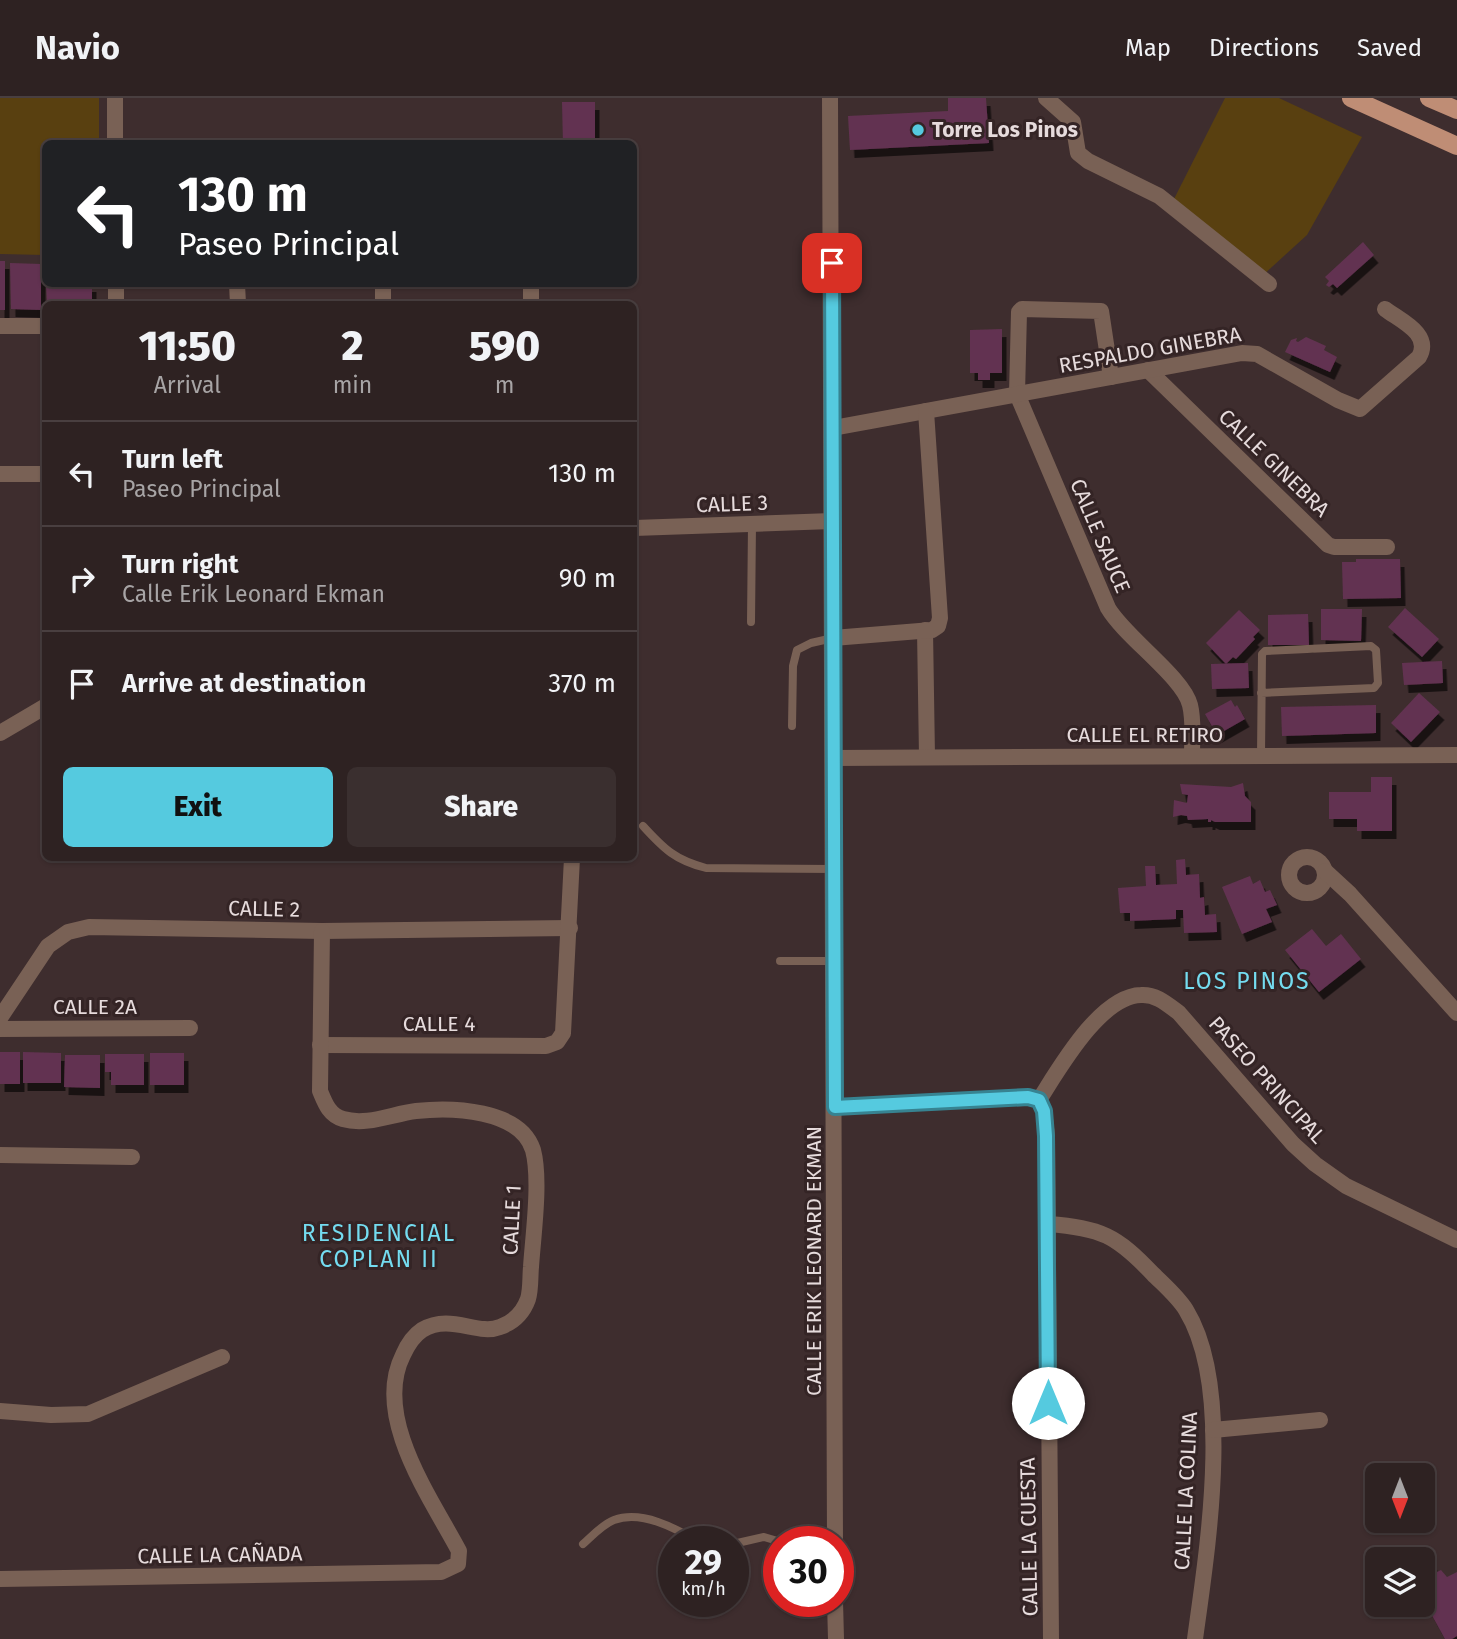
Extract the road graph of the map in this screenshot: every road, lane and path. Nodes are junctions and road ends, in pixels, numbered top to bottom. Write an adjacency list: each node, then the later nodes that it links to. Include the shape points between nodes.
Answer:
1 (115, 98): 5 (street)
2 (831, 98): 15 (street, CALLE ERIK LEONARD EKMAN)
3 (1046, 98): 7 (street, via 1073,122 1079,153 1088,161 1159,196)
4 (1351, 98): 6 (main road)
5 (115, 140)
6 (1457, 146)
7 (1269, 284)
8 (1385, 309): 11 (street, RESPALDO GINEBRA, via 1420,335 1422,351 1360,409 1251,353)
9 (0, 326): 10 (street)
10 (42, 326)
11 (1148, 370): 12 (street, RESPALDO GINEBRA); 21 (street, CALLE GINEBRA, via 1328,545)
12 (1111, 377): 13 (street, RESPALDO GINEBRA); 13 (street, via 1101,311 1022,309 1018,316)
13 (1017, 394): 14 (street, RESPALDO GINEBRA); 29 (street, CALLE SAUCE, via 1108,608 1188,700)
14 (926, 411): 15 (street, RESPALDO GINEBRA); 23 (street, via 940,618)
15 (833, 428): 18 (street, CALLE ERIK LEONARD EKMAN)
16 (0, 474): 17 (street)
17 (42, 474)
18 (832, 522): 19 (street, CALLE 3); 24 (street, CALLE ERIK LEONARD EKMAN)
19 (752, 524): 20 (street, CALLE 3); 22 (lane)
20 (637, 528)
21 (1387, 547)
22 (751, 622)
23 (932, 628): 24 (street); 32 (street)
24 (833, 638): 27 (lane, via 797,650); 33 (street, CALLE ERIK LEONARD EKMAN)
25 (1261, 692): 25 (lane, via 1265,651 1371,646 1377,650 1378,683 1374,688); 30 (lane)
26 (42, 708): 28 (street)
27 (792, 726)
28 (0, 733)
29 (1192, 755): 30 (street, CALLE EL RETIRO); 32 (street, CALLE EL RETIRO)
30 (1261, 755): 31 (street, CALLE EL RETIRO)
31 (1457, 755)
32 (927, 757): 33 (street, CALLE EL RETIRO)
33 (833, 758): 36 (street, CALLE ERIK LEONARD EKMAN)
34 (643, 826): 36 (lane, via 666,851 687,863 718,869)
35 (572, 861): 38 (street)
36 (834, 869): 41 (street, CALLE ERIK LEONARD EKMAN)
37 (1325, 871): 42 (street)
38 (570, 929): 39 (street, CALLE 2); 46 (street, CALLE 4, via 563,1033 556,1042 546,1046)
39 (322, 931): 43 (street, CALLE 2, via 89,927 68,932 48,946); 46 (street, CALLE 1)
40 (780, 961): 41 (lane)
41 (834, 961): 48 (street, CALLE ERIK LEONARD EKMAN)
42 (1457, 1013)
43 (0, 1018)
44 (0, 1028): 45 (street, CALLE 2A)
45 (190, 1028)
46 (320, 1045): 60 (street, CALLE 1, via 320,1091 328,1110 342,1118 370,1121 417,1111 495,1116 520,1128 533,1150 536,1206 528,1298 517,1319 496,1329 447,1322 422,1331 408,1343 397,1367 396,1413 413,1470 459,1551 458,1564)
47 (1039, 1100): 48 (street); 51 (street, CALLE LA CUESTA, via 1046,1136); 52 (street, PASEO PRINCIPAL, via 1111,1006 1143,994 1161,999 1179,1013 1315,1164 1346,1186)
48 (835, 1107): 58 (street, CALLE ERIK LEONARD EKMAN)
49 (0, 1155): 50 (street)
50 (132, 1157)
51 (1048, 1224): 56 (street, CALLE LA COLINA, via 1081,1227 1117,1240 1185,1308 1202,1347); 64 (street, CALLE LA CUESTA)
52 (1457, 1240)
53 (222, 1357): 54 (street, via 88,1414)
54 (0, 1411)
55 (1320, 1420): 56 (street)
56 (1213, 1430): 65 (street, CALLE LA COLINA, via 1207,1551)
57 (668, 1526): 59 (lane, via 632,1517 609,1522)
58 (835, 1526)
59 (583, 1544)
60 (441, 1572): 61 (street, CALLE LA CAÑADA)
61 (0, 1580)
62 (835, 1617): 63 (street)
63 (836, 1639)
64 (1051, 1639)
65 (1195, 1639)

